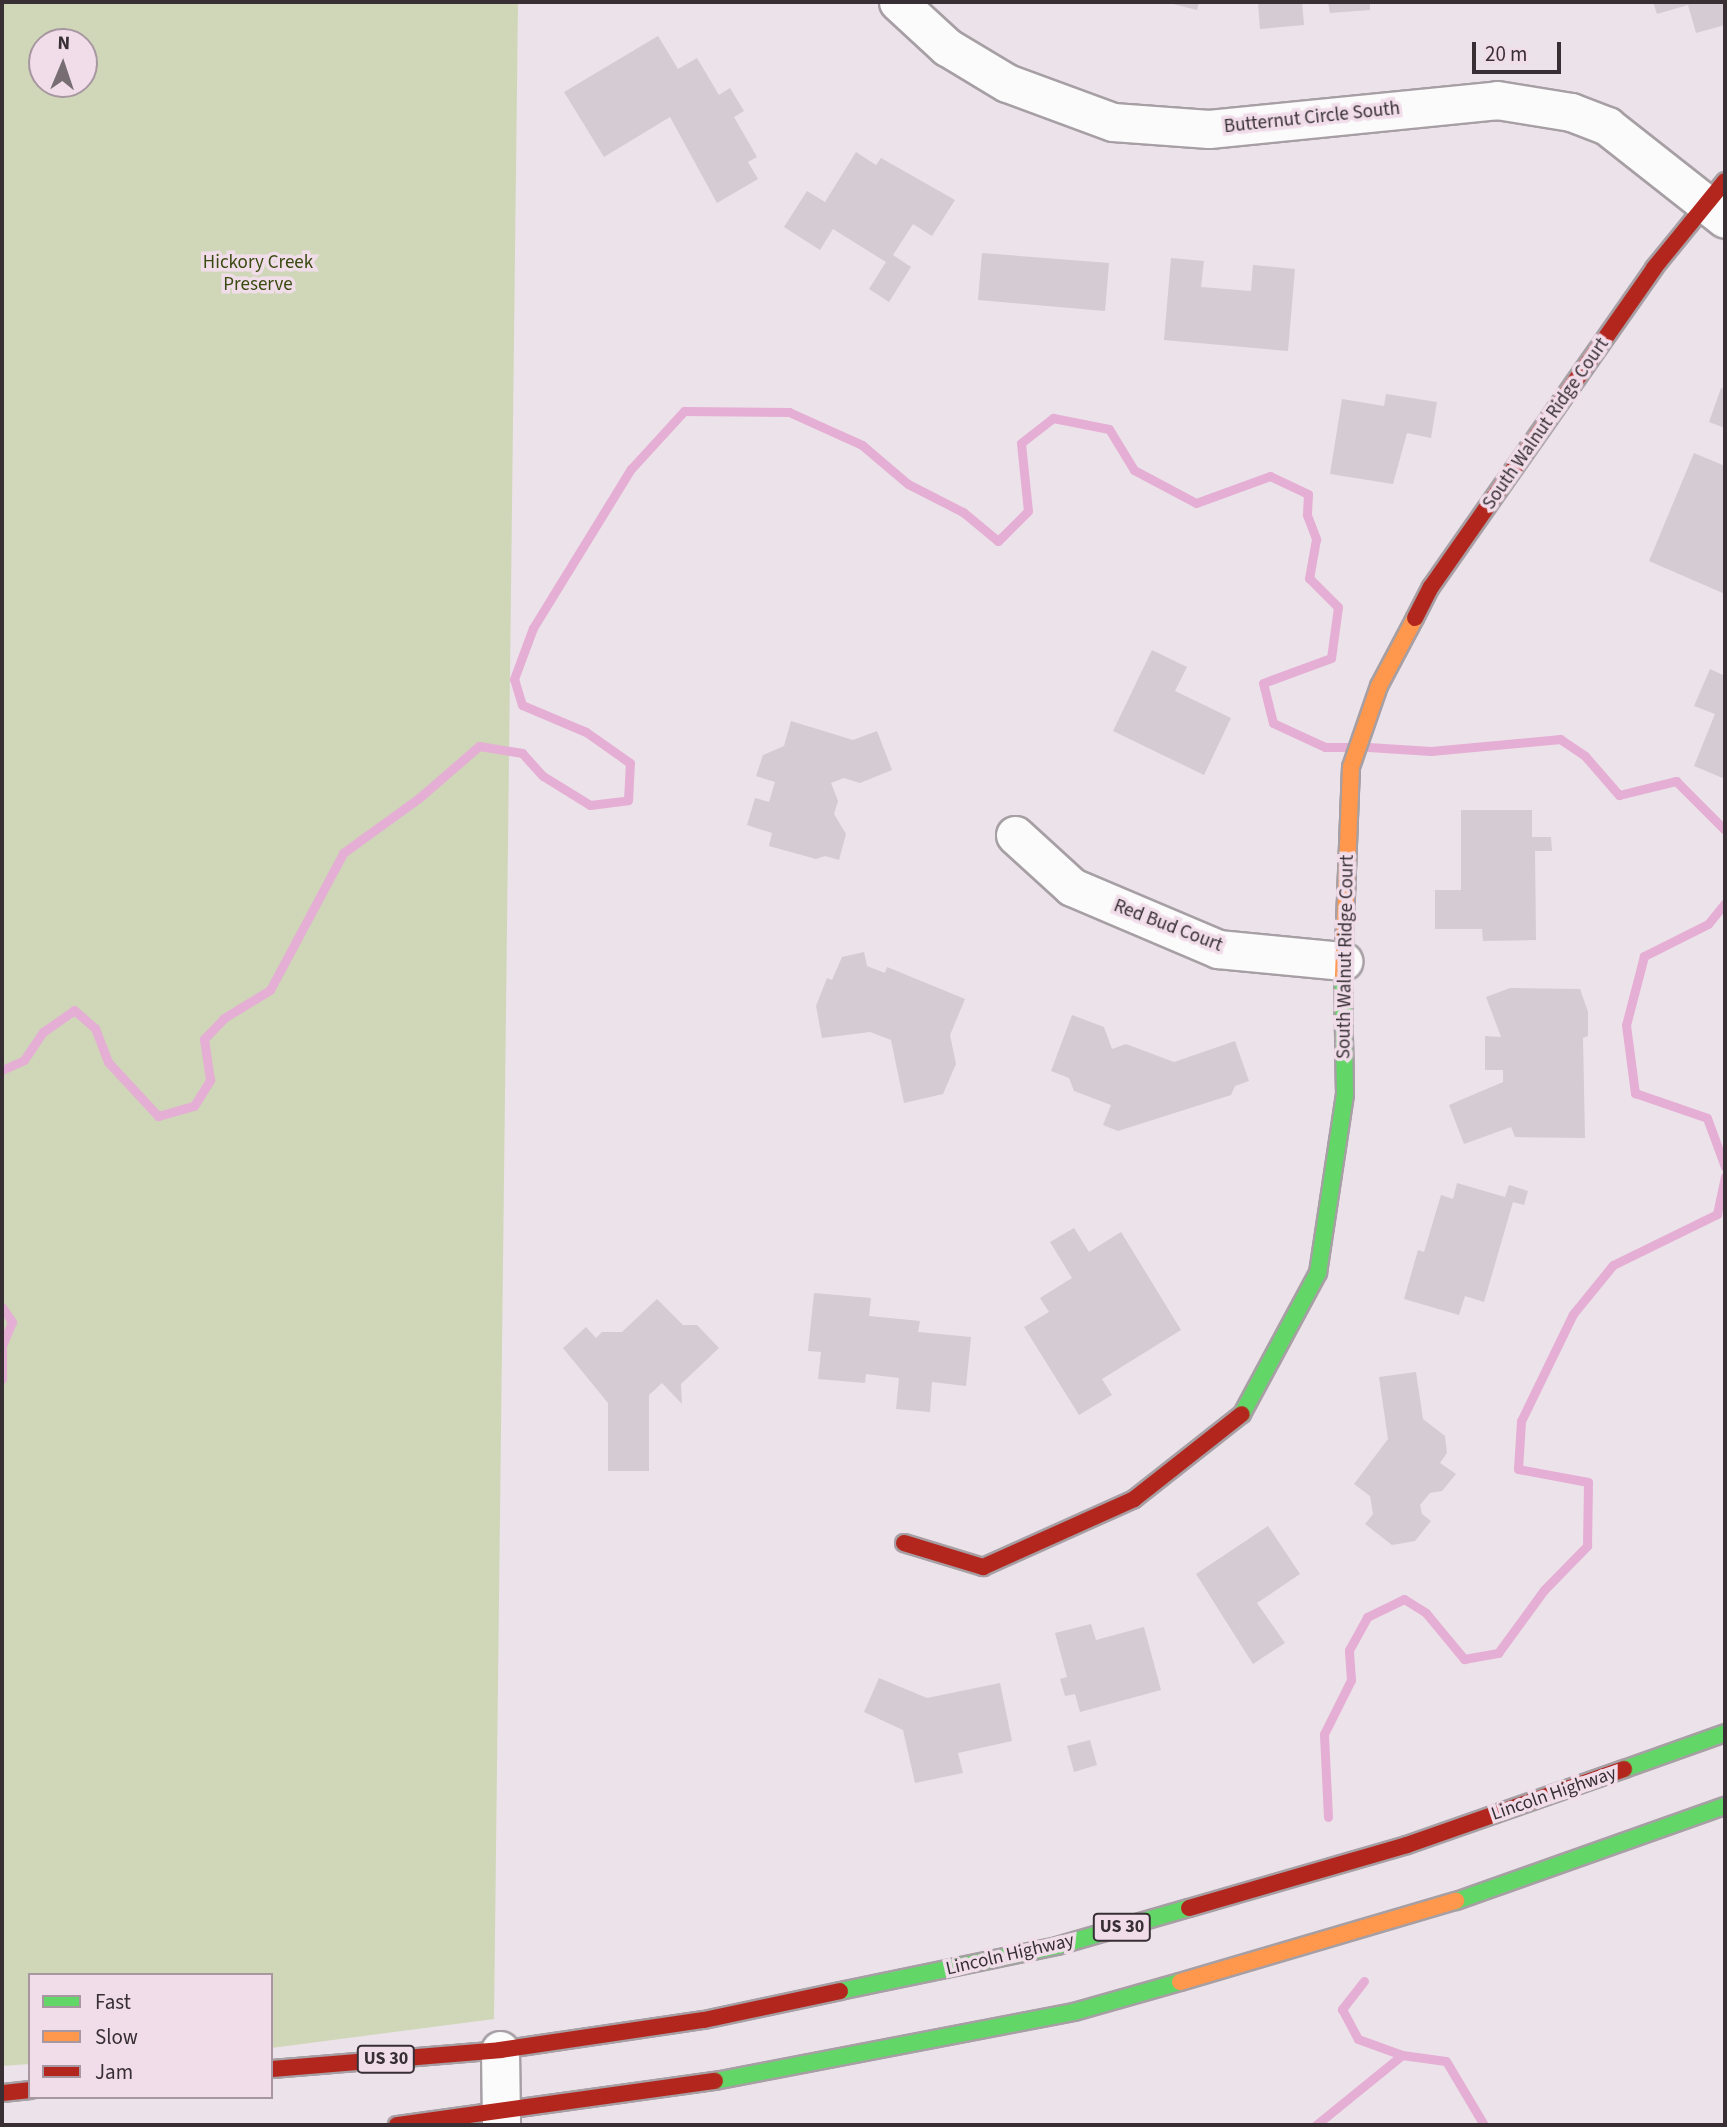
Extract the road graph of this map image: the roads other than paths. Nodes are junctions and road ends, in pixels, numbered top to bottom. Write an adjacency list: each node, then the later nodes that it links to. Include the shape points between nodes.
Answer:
1 (898, 2): 2 (street, Butternut Circle South, via 947,47 1007,83 1113,122 1209,129 1456,103 1533,103 1607,126)
2 (1720, 201): 4 (main road, South Walnut Ridge Court, via 1654,268 1432,587 1379,686 1351,767)
3 (1015, 835): 4 (street, Red Bud Court, via 1073,887 1218,949)
4 (1343, 961): 5 (main road, South Walnut Ridge Court, via 1345,1094 1318,1273 1241,1415 1134,1499 983,1567)
5 (904, 1542)
6 (1725, 1733): 8 (main road, Lincoln Highway / US 30, via 1407,1845 1057,1946 704,2020)
7 (1725, 1806): 12 (main road, via 1428,1911 1074,2012)
8 (500, 2049): 9 (main road, Lincoln Highway / US 30); 12 (street)
9 (273, 2069)
10 (28, 2090): 11 (main road)
11 (2, 2093)
12 (501, 2120): 13 (main road)
13 (397, 2125)

